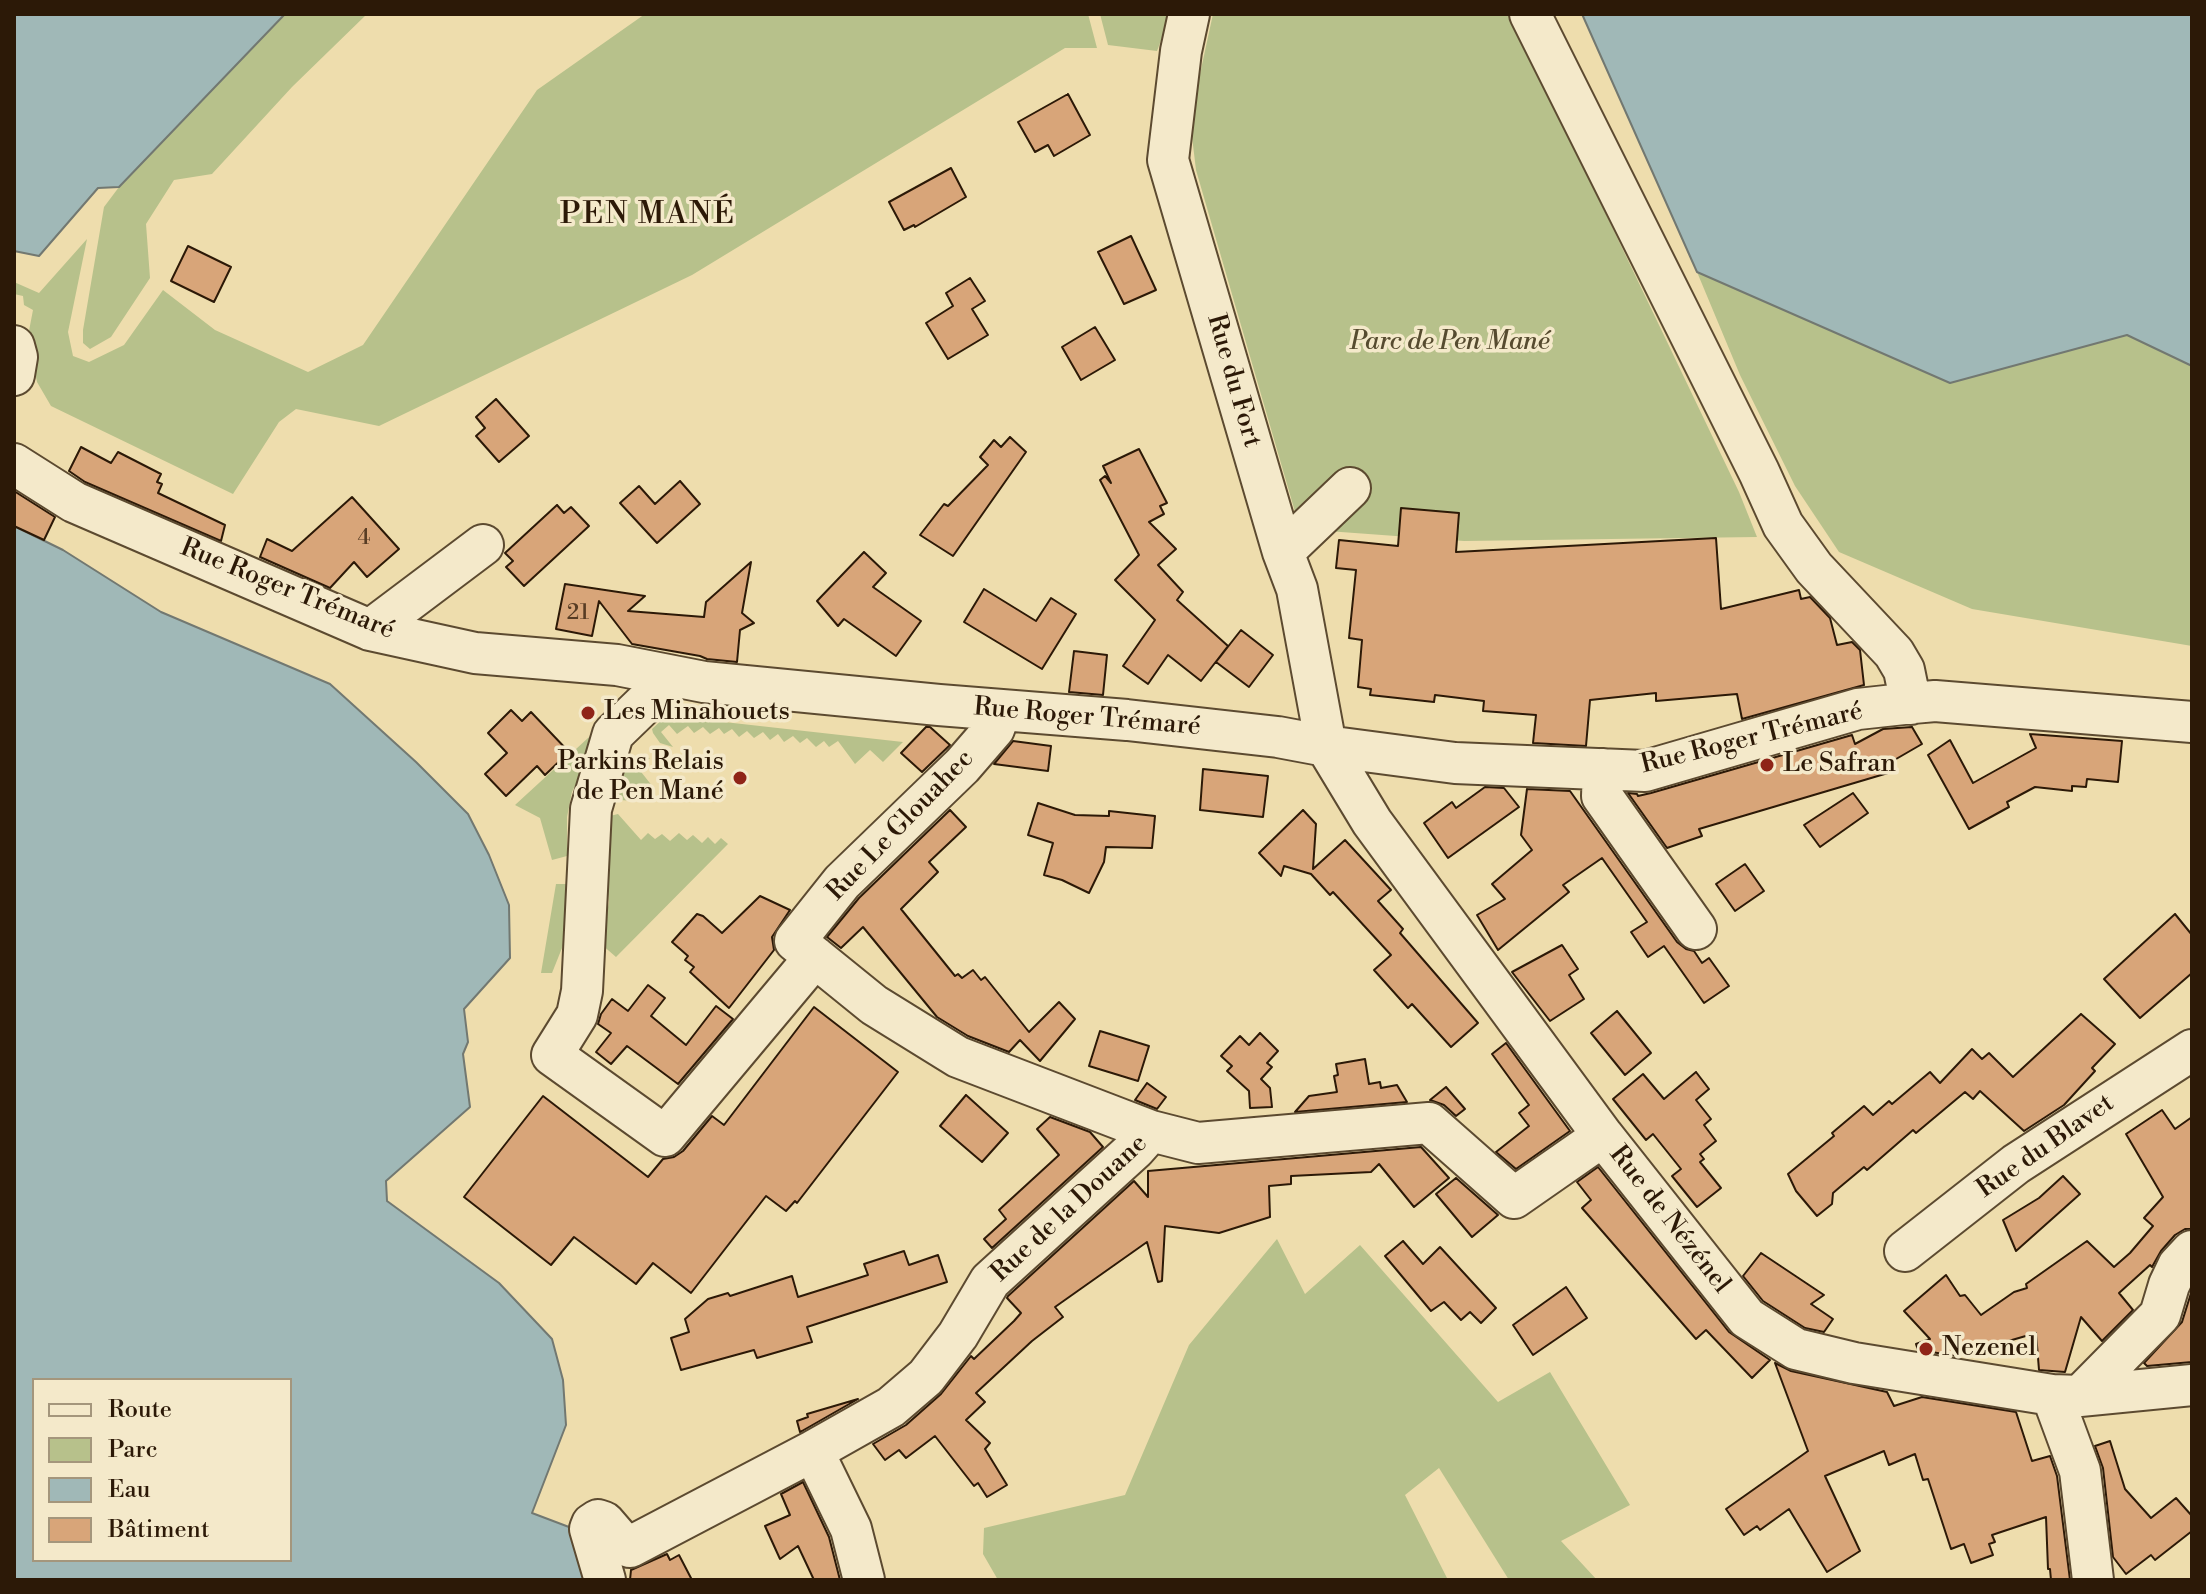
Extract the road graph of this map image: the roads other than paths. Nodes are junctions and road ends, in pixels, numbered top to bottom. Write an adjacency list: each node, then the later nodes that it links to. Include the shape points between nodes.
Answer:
1 (1189, 14): 8 (street, Rue du Fort, via 1168,160)
2 (1530, 14): 11 (street, via 1783,525 1814,568 1894,653 1904,670)
3 (14, 346): 4 (street)
4 (14, 375)
5 (14, 464): 9 (street, Rue Roger Trémaré, via 74,502)
6 (1350, 488): 8 (street)
7 (483, 545): 9 (street)
8 (1283, 552): 14 (street, Rue du Fort, via 1297,589)
9 (370, 630): 10 (street, Rue Roger Trémaré, via 475,653 617,665)
10 (673, 676): 12 (street, Rue Roger Trémaré); 17 (street, Rue Le Glouahec, via 613,734 591,809 582,991 577,1015 552,1055 665,1136)
11 (1911, 704): 13 (street, Rue Roger Trémaré, via 1935,701); 15 (street, Rue Roger Trémaré, via 1858,709 1645,771)
12 (1001, 710): 14 (street, Rue Roger Trémaré); 17 (street, Rue Le Glouahec, via 994,729 962,766 842,882)
13 (2192, 722)
14 (1326, 746): 15 (street, Rue Roger Trémaré, via 1455,763); 20 (street, Rue de Nézénel, via 1372,822)
15 (1603, 769): 16 (street, via 1602,796)
16 (1696, 929)
17 (805, 949): 19 (street, via 874,1005 958,1057)
18 (2192, 1050): 21 (street, Rue du Blavet, via 2016,1164)
19 (1151, 1131): 20 (street, Rue de la Douane, via 1198,1143 1429,1123 1514,1198); 25 (street, Rue de la Douane, via 990,1281 926,1377 891,1407)
20 (1603, 1136): 24 (street, Rue de Nézénel, via 1747,1318 1796,1349)
21 (1905, 1251)
22 (2192, 1251): 24 (street, via 2178,1266 2160,1315)
23 (2192, 1385): 24 (street, Rue de Nézénel)
24 (2066, 1396): 28 (street)
25 (813, 1451): 26 (street, Rue de la Douane, via 630,1547 601,1521 592,1524); 27 (street, via 851,1529)
26 (605, 1580)
27 (864, 1580)
28 (2093, 1580)

